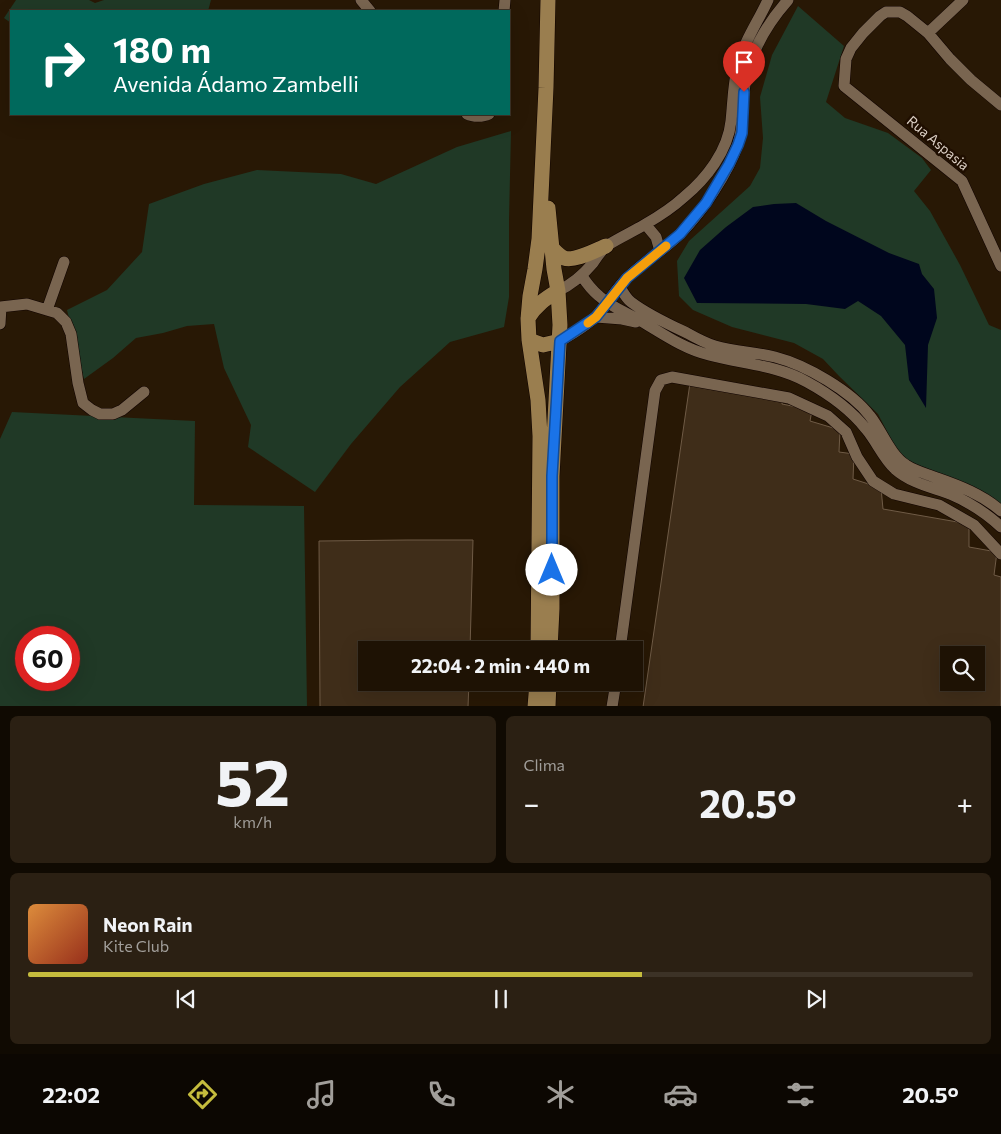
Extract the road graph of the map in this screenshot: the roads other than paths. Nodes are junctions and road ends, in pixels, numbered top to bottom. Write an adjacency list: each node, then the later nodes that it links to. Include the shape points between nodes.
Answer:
1 (360, 0): 6 (street)
2 (548, 0): 11 (main road)
3 (768, 0): 12 (street, via 738,65 731,123 723,149 699,183)
4 (788, 0): 15 (street, via 766,29 752,59 744,92 742,133 729,164 692,222)
5 (963, 0): 7 (street)
6 (369, 10)
7 (928, 33): 8 (street, via 971,80); 17 (street, Rua Aspasia, via 900,12 886,12 851,48 846,59 844,86 962,180)
8 (1001, 105)
9 (468, 115): 10 (street)
10 (486, 115)
11 (543, 160): 14 (main road); 25 (main road, via 538,253)
12 (646, 224): 13 (street); 15 (street, via 656,237)
13 (606, 246): 14 (main road, via 569,259); 18 (street)
14 (552, 248): 20 (main road)
15 (660, 251): 19 (street)
16 (64, 262): 23 (street)
17 (1001, 266)
18 (582, 276): 20 (street); 21 (street, via 592,291)
19 (620, 287): 21 (street); 31 (street, via 631,302 700,340 774,357 807,369 863,407 904,464 967,489)
20 (558, 291): 25 (main road, via 539,304); 29 (main road)
21 (608, 303): 24 (street); 27 (street)
22 (0, 307): 23 (street, via 27,304); 26 (street)
23 (48, 310): 30 (street, via 66,322 84,403 92,410 113,414)
24 (596, 317): 27 (street); 29 (street)
25 (528, 319): 28 (main road)
26 (0, 324)
27 (646, 324): 32 (street, via 695,352 773,368 806,381 857,418 894,468 919,483 974,506)
28 (529, 340): 29 (main road, via 543,345); 34 (main road, via 540,436)
29 (560, 341): 35 (main road, via 552,476)
30 (144, 392)
31 (1001, 511)
32 (1001, 527)
33 (1001, 554): 36 (street, via 974,525 948,510 894,494 873,481 846,432 828,416 789,398 672,377 661,380 655,391)
34 (538, 641)
35 (550, 641)
36 (621, 641)
37 (536, 691): 40 (main road)
38 (549, 691): 41 (main road)
39 (614, 691): 42 (street)
40 (535, 706)
41 (548, 706)
42 (612, 706)

